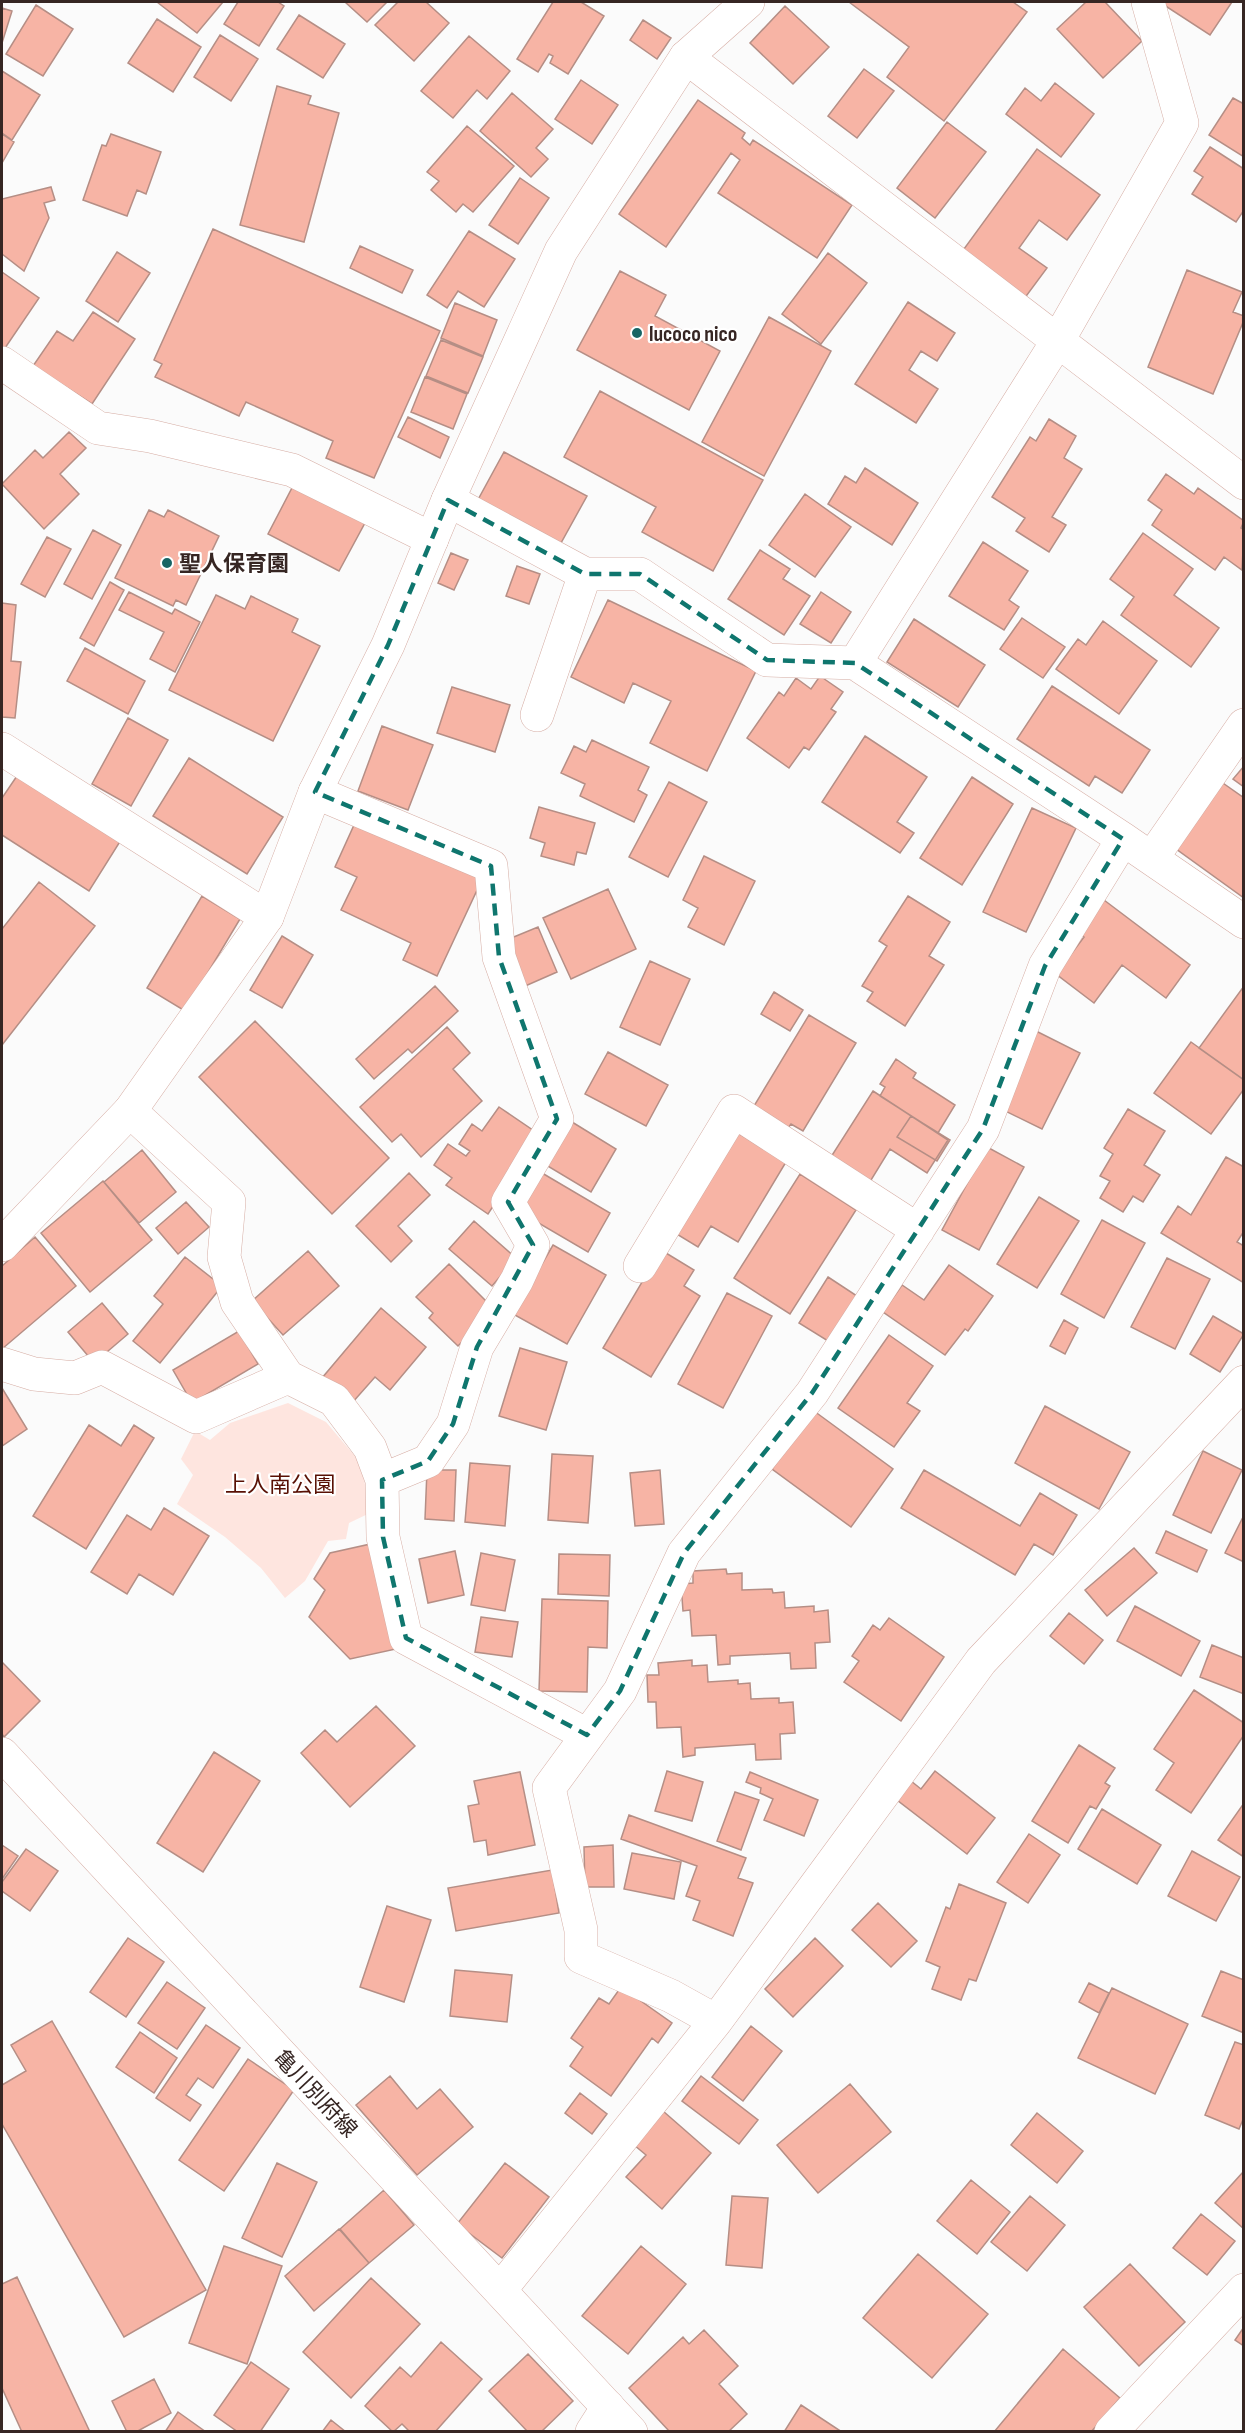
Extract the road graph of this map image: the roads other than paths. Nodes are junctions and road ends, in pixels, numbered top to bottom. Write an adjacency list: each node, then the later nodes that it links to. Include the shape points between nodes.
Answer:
1 (748, 2): 3 (street)
2 (1148, 2): 4 (street, via 1182,123)
3 (686, 57): 4 (street); 7 (street, via 561,251)
4 (1057, 342): 6 (street); 10 (street)
5 (2, 363): 8 (street, via 98,428 150,436 292,470)
6 (1244, 483)
7 (448, 500): 8 (street); 9 (street)
8 (432, 539): 14 (street, via 388,645)
9 (585, 574): 10 (street, via 640,574 767,660); 11 (street)
10 (855, 663): 15 (street)
11 (537, 715)
12 (1244, 725): 16 (street)
13 (2, 749): 17 (street)
14 (315, 792): 17 (street); 26 (street, via 491,866 499,957 556,1119 508,1202 533,1245 477,1347 453,1424 428,1461)
15 (1123, 839): 16 (street); 20 (street, via 1045,966 983,1129)
16 (1152, 858): 18 (street)
17 (267, 917): 19 (street)
18 (1244, 922)
19 (130, 1111): 21 (street); 24 (street, via 229,1202 224,1257 237,1302)
20 (918, 1230): 22 (street, via 734,1111); 27 (street, via 812,1393 684,1553 620,1691)
21 (2, 1245)
22 (640, 1266)
23 (2, 1364): 24 (street, via 34,1374 75,1378 102,1367 196,1417)
24 (288, 1377): 26 (street, via 334,1400 370,1448)
25 (1244, 1382): 29 (street, via 981,1661)
26 (382, 1480): 27 (street, via 383,1537 406,1638)
27 (587, 1736): 29 (street, via 549,1788 581,1930 581,1957 671,1996)
28 (2, 1754): 30 (street, 亀川別府線)
29 (716, 2021): 30 (street)
30 (500, 2290): 32 (street, 亀川別府線)
31 (1244, 2290): 34 (street)
32 (600, 2420): 33 (street, 亀川別府線)
33 (631, 2432)
34 (1111, 2432)

